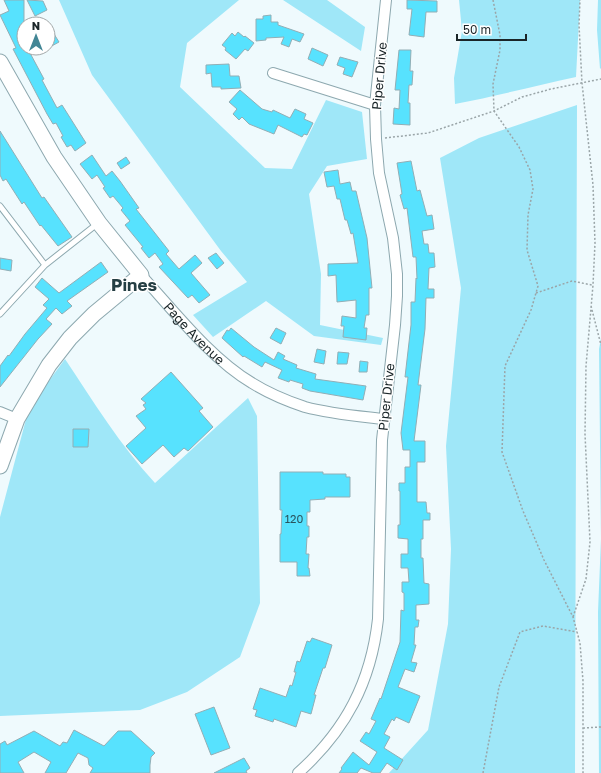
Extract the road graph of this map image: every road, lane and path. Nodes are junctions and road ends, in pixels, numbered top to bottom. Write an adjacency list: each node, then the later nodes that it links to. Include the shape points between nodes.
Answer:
1 (386, 0): 8 (street, Piper Drive)
2 (493, 0): 9 (path, via 500,35 500,50 493,84)
3 (580, 0): 7 (path)
4 (0, 62): 12 (street, Page Avenue, via 54,157)
5 (274, 73): 8 (street)
6 (601, 79): 7 (path)
7 (582, 83): 9 (path, via 522,97); 15 (path, via 593,185)
8 (374, 105): 10 (street, Piper Drive)
9 (494, 111): 10 (path, via 428,133); 16 (path, via 519,147 530,170 533,189 528,215 527,250 538,286)
10 (376, 139): 22 (street, Piper Drive, via 379,173 392,233 396,274 395,320)
11 (0, 206): 13 (lane)
12 (99, 223): 13 (lane); 14 (street, Page Avenue)
13 (45, 265): 18 (lane)
14 (141, 274): 21 (street, via 70,338 49,365); 22 (street, Page Avenue, via 211,351 252,383 306,407)
15 (593, 285): 16 (path, via 572,281); 17 (path)
16 (536, 293): 24 (path, via 532,310 505,366 502,452 544,560)
17 (591, 305): 19 (path); 24 (path, via 586,366 585,434 590,542 586,580)
18 (0, 314)
19 (601, 345)
20 (0, 412): 21 (street)
21 (17, 419): 23 (street)
22 (384, 419): 28 (street, Piper Drive, via 379,605 375,645 362,687 344,721 322,751)
23 (0, 466)
24 (573, 617): 25 (path)
25 (577, 632): 27 (path, via 583,681); 29 (path, via 543,626 520,632 499,687)
26 (601, 727): 27 (path)
27 (583, 728): 30 (path)
28 (298, 773)
29 (482, 773)
30 (583, 773)

